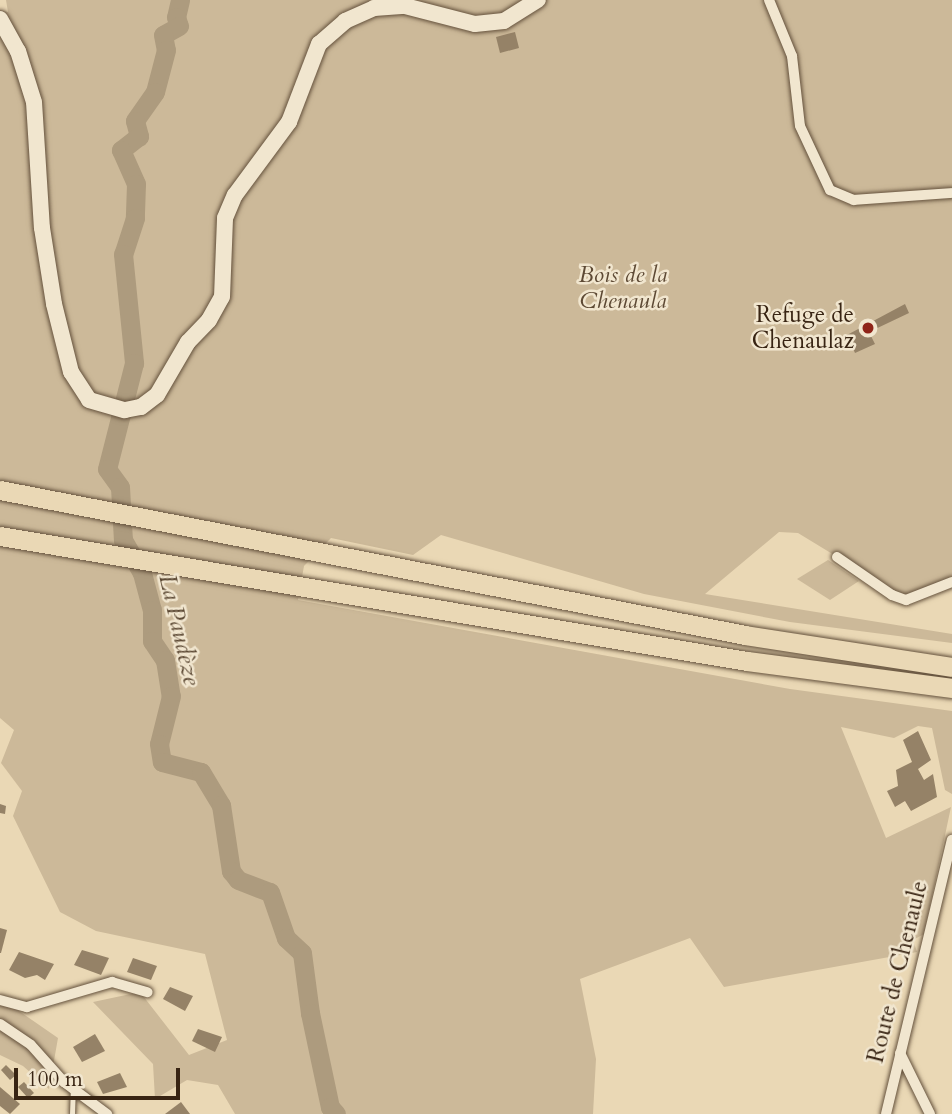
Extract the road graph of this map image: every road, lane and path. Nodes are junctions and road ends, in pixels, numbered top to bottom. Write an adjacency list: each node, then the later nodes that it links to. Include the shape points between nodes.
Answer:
1 (538, 0): 3 (street, via 504,21 475,24 405,6 374,8 345,21 319,44 289,122 235,195 225,218 222,297 157,395 141,407 107,408 89,400 71,372 42,228 34,102 18,51)
2 (769, 0): 4 (street, via 792,56 800,126 830,190 854,200)
3 (0, 19)
4 (952, 193)
5 (0, 490): 9 (highway, via 745,635)
6 (0, 536): 10 (highway, via 747,661)
7 (837, 557): 8 (street, via 906,600)
8 (952, 582)
9 (952, 667)
10 (952, 688)
11 (952, 840): 15 (street, Route de Chenaule)
12 (148, 992): 13 (street, via 112,982 27,1007)
13 (0, 1000)
14 (0, 1024): 16 (street, via 31,1045)
15 (900, 1053): 19 (street, Route de Chenaule); 20 (street)
16 (73, 1089): 17 (lane); 18 (street)
17 (72, 1114)
18 (107, 1114)
19 (886, 1114)
20 (930, 1114)

